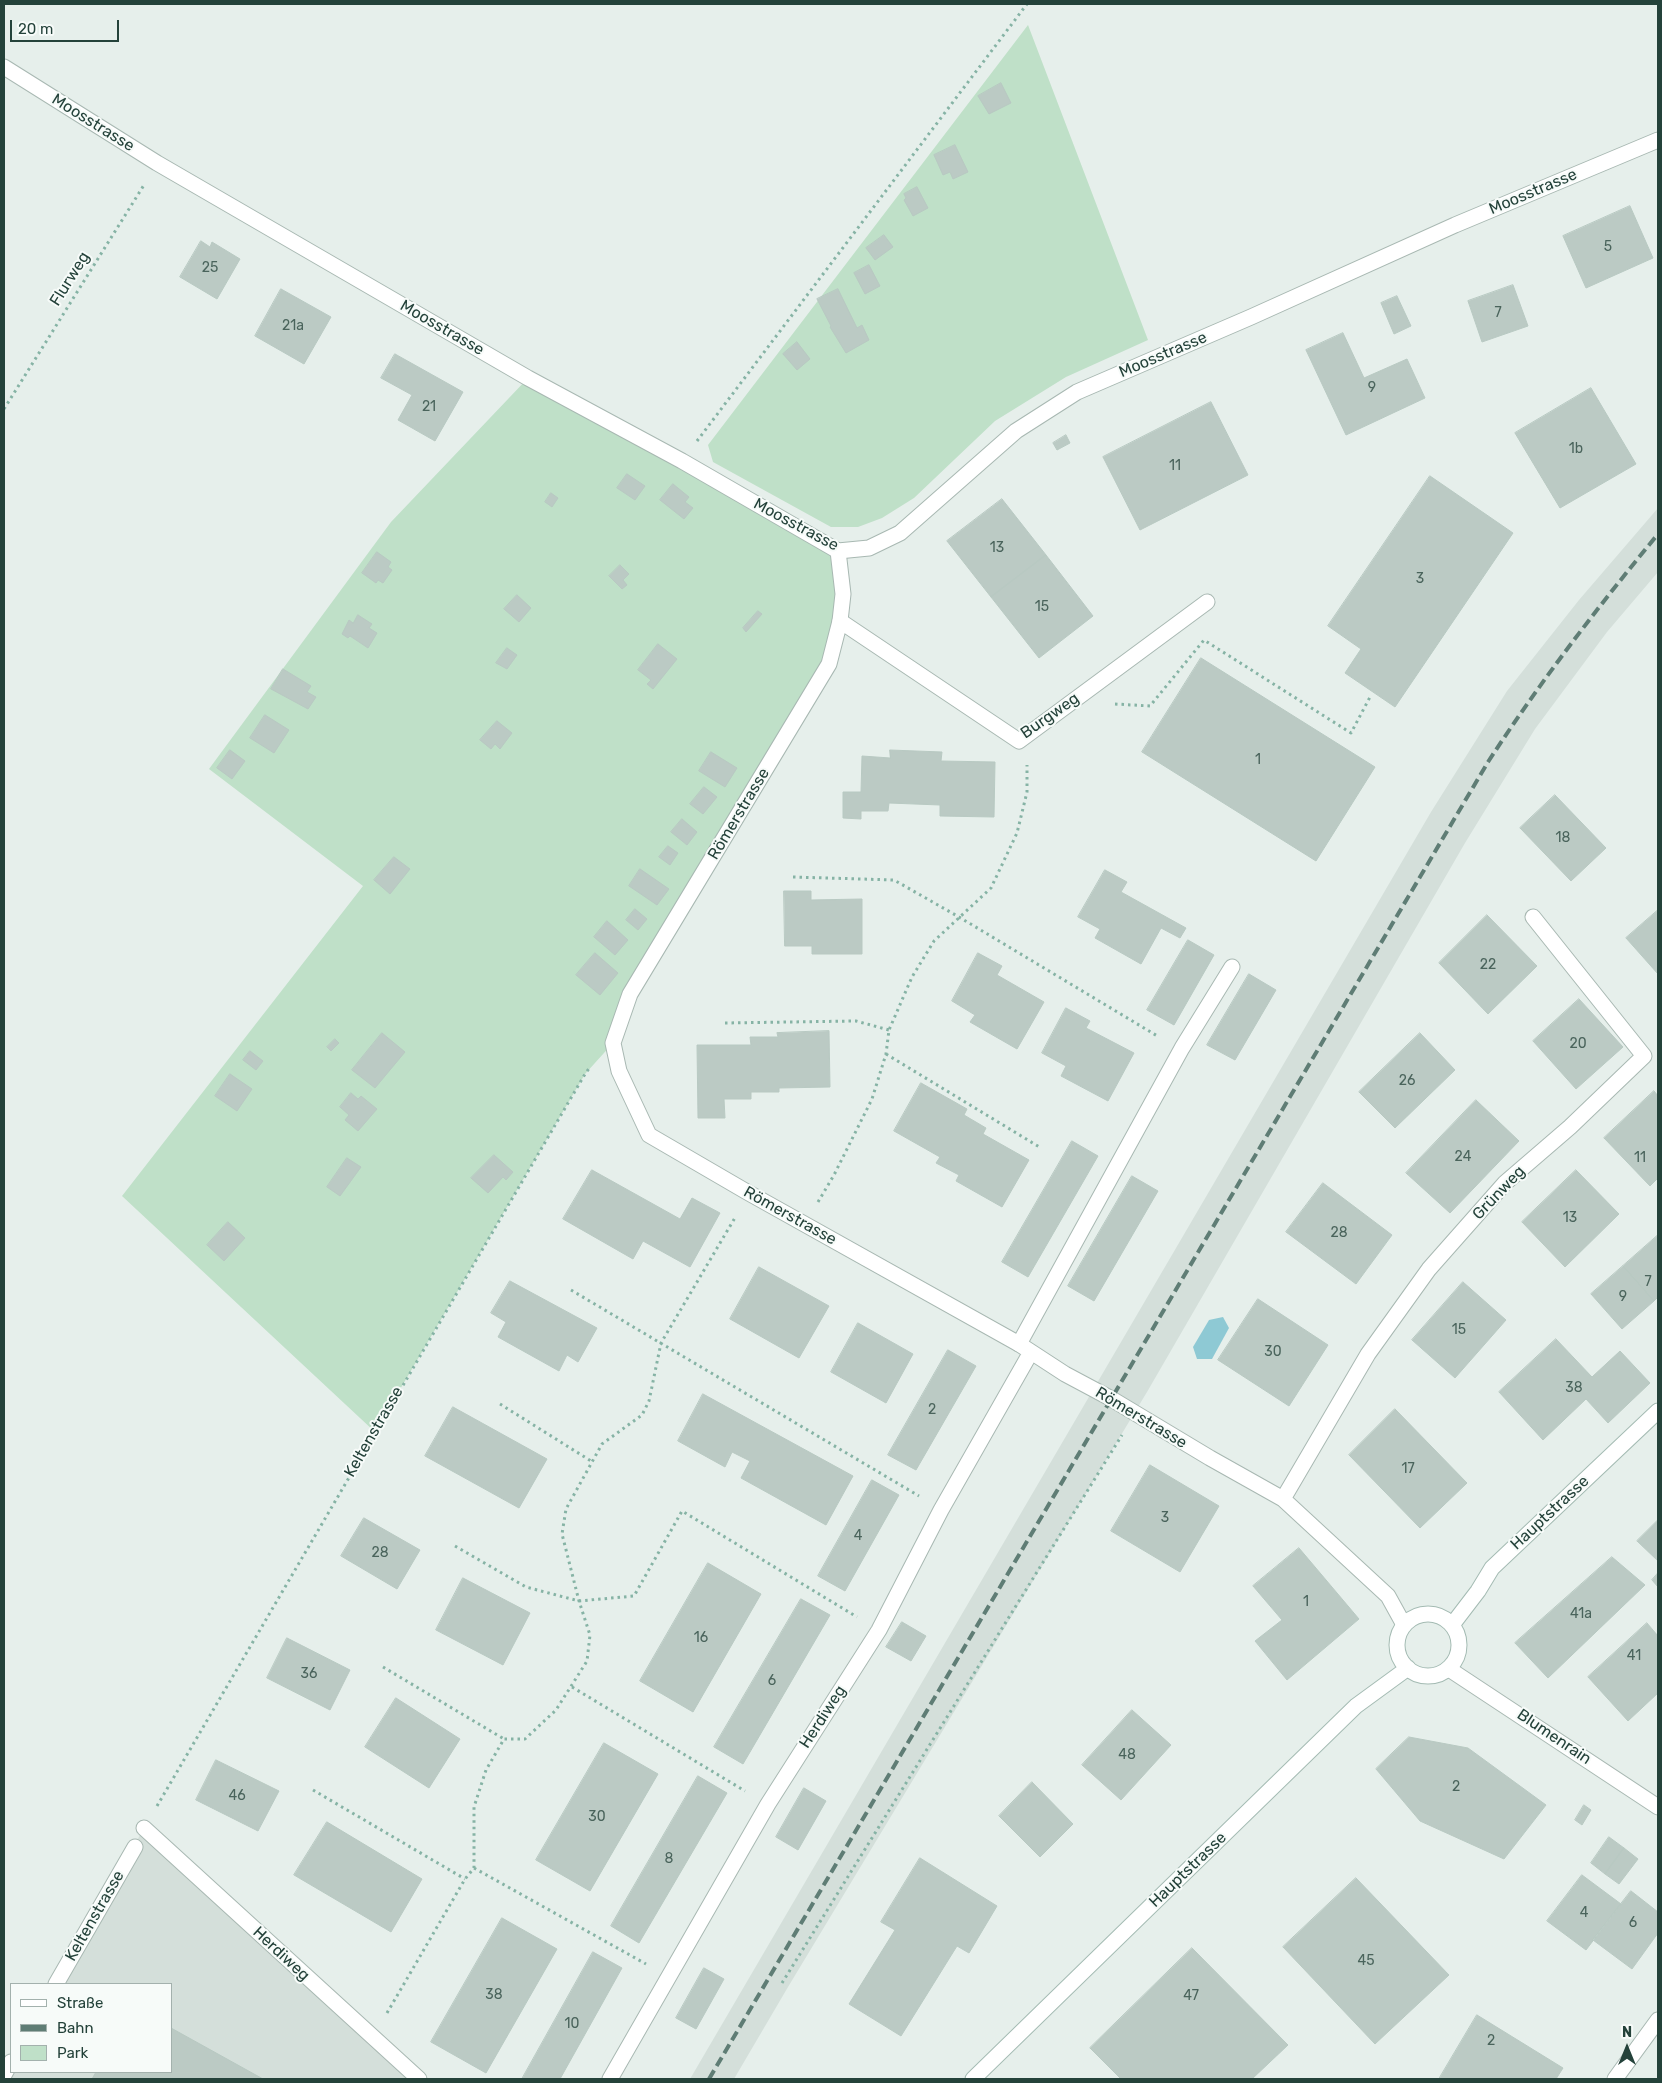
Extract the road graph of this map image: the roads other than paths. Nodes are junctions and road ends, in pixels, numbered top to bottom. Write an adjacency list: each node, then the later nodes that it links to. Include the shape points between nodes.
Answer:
1 (4, 67): 3 (street, Moosstrasse, via 158,163 528,378 682,461)
2 (1658, 140): 3 (street, Moosstrasse, via 1455,225 1077,392 1016,431 900,533 870,548)
3 (838, 551): 5 (street, Römerstrasse, via 843,594)
4 (1207, 602): 5 (street, Burgweg, via 1019,741)
5 (840, 621): 8 (street, Römerstrasse, via 829,664 630,994 613,1043 619,1071 649,1135)
6 (1533, 917): 10 (street, Grünweg, via 1644,1056 1570,1127 1505,1183 1429,1269 1368,1354)
7 (1232, 967): 8 (street, Herdiweg, via 1182,1048)
8 (1025, 1348): 10 (street, Römerstrasse); 23 (street, Herdiweg, via 878,1630 768,1804)
9 (1658, 1411): 12 (street, Hauptstrasse, via 1492,1568)
10 (1283, 1499): 11 (street, Römerstrasse, via 1388,1596)
11 (1404, 1624): 12 (street, via 1423,1614 1434,1614); 13 (street, via 1397,1644 1399,1655)
12 (1452, 1625): 14 (street, via 1459,1643 1455,1661)
13 (1408, 1668): 14 (street, via 1431,1676); 24 (street, Hauptstrasse, via 1356,1706)
14 (1448, 1669): 15 (street, Blumenrain)
15 (1658, 1807)
16 (144, 1828): 22 (street, Herdiweg)
17 (135, 1847): 18 (street, Keltenstrasse)
18 (57, 1983)
19 (1658, 2020): 25 (street)
20 (10, 2064): 21 (street)
21 (4, 2075)
22 (419, 2079)
23 (610, 2079)
24 (973, 2079)
25 (1616, 2079)

